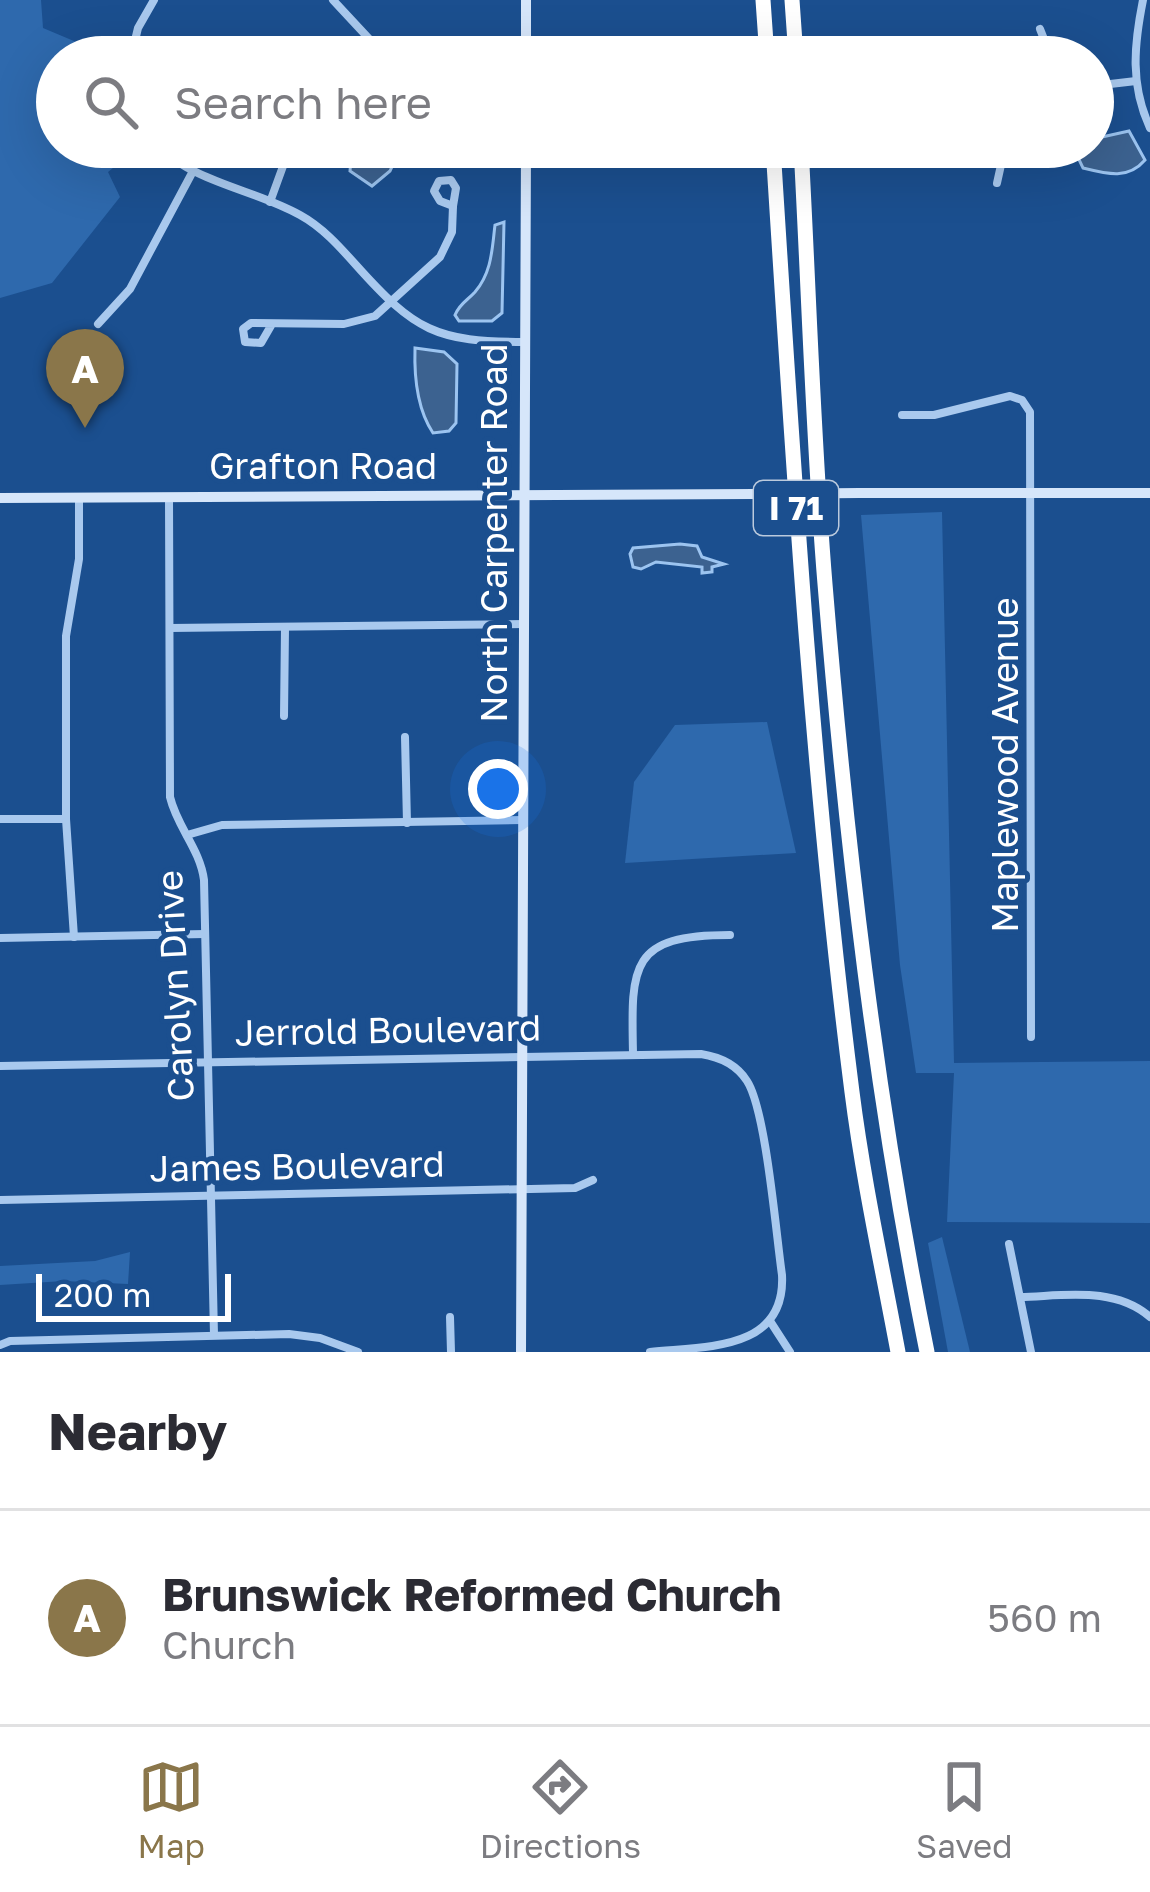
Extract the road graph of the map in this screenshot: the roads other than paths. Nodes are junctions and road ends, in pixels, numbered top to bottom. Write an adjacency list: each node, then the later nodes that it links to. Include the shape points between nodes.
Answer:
1 (333, 0): 9 (street)
2 (526, 0): 10 (street)
3 (763, 0): 11 (highway)
4 (792, 0): 12 (highway)
5 (1143, 0): 14 (street)
6 (151, 1): 8 (street)
7 (1040, 29): 13 (street)
8 (136, 36)
9 (366, 36)
10 (526, 36)
11 (766, 36)
12 (795, 36)
13 (1043, 36)
14 (1136, 81): 15 (street); 16 (street)
15 (1114, 84)
16 (1150, 128)
17 (187, 168): 23 (street)
18 (282, 168): 25 (street)
19 (526, 168): 30 (street, North Carpenter Road)
20 (774, 168): 73 (highway, I 71, via 826,868 853,1096)
21 (802, 168): 74 (highway, I 71, via 825,582 853,866 881,1093)
22 (1000, 168): 24 (street)
23 (192, 172): 25 (street); 28 (street, via 130,289)
24 (997, 183)
25 (270, 202): 27 (street, via 324,232)
26 (453, 206): 27 (street, via 443,252)
27 (392, 303): 29 (street, via 355,323); 30 (street, via 442,335)
28 (98, 324)
29 (272, 324)
30 (525, 342): 34 (street, North Carpenter Road)
31 (902, 415): 32 (street, Maplewood Avenue, via 1020,398 1030,412)
32 (1030, 493): 33 (street, Grafton Road); 34 (street, Grafton Road, bridge); 52 (street, Maplewood Avenue)
33 (1150, 493)
34 (524, 495): 35 (street, Grafton Road); 38 (street, North Carpenter Road)
35 (169, 497): 37 (street, Grafton Road); 39 (street, Carolyn Drive)
36 (0, 498): 37 (street, Grafton Road)
37 (79, 498): 44 (street, via 66,636)
38 (524, 624): 40 (street); 45 (street, North Carpenter Road)
39 (170, 628): 40 (street); 47 (street, Carolyn Drive, via 170,796)
40 (285, 628): 41 (street)
41 (284, 716)
42 (405, 737): 46 (street)
43 (0, 819): 44 (street)
44 (66, 819): 50 (street)
45 (522, 820): 46 (street); 54 (street, North Carpenter Road)
46 (407, 823): 47 (street, via 221,825)
47 (187, 835): 48 (street, Carolyn Drive, via 203,871)
48 (205, 934): 50 (street); 55 (street, Carolyn Drive)
49 (730, 934): 53 (street, via 681,936 648,955 632,992)
50 (74, 937): 51 (street)
51 (0, 938)
52 (1031, 1037)
53 (632, 1053): 54 (street, Jerrold Boulevard); 65 (street, Jerrold Boulevard, via 717,1057 751,1087 782,1275)
54 (522, 1054): 55 (street, Jerrold Boulevard); 58 (street, North Carpenter Road)
55 (207, 1061): 56 (street, Jerrold Boulevard); 59 (street, Carolyn Drive)
56 (0, 1066)
57 (592, 1180): 58 (street, James Boulevard, via 575,1188)
58 (522, 1188): 59 (street, James Boulevard); 70 (street, North Carpenter Road)
59 (210, 1196): 60 (street, James Boulevard); 66 (street, Carolyn Drive)
60 (0, 1200)
61 (1009, 1244): 62 (street)
62 (1020, 1298): 64 (street, via 1107,1296); 75 (street)
63 (450, 1317): 69 (street)
64 (1150, 1317)
65 (770, 1321): 71 (street, via 742,1340); 72 (street)
66 (214, 1335): 67 (street); 68 (street, via 304,1335)
67 (0, 1345)
68 (358, 1352)
69 (451, 1352)
70 (521, 1352)
71 (650, 1352)
72 (790, 1352)
73 (898, 1352)
74 (927, 1352)
75 (1031, 1352)

